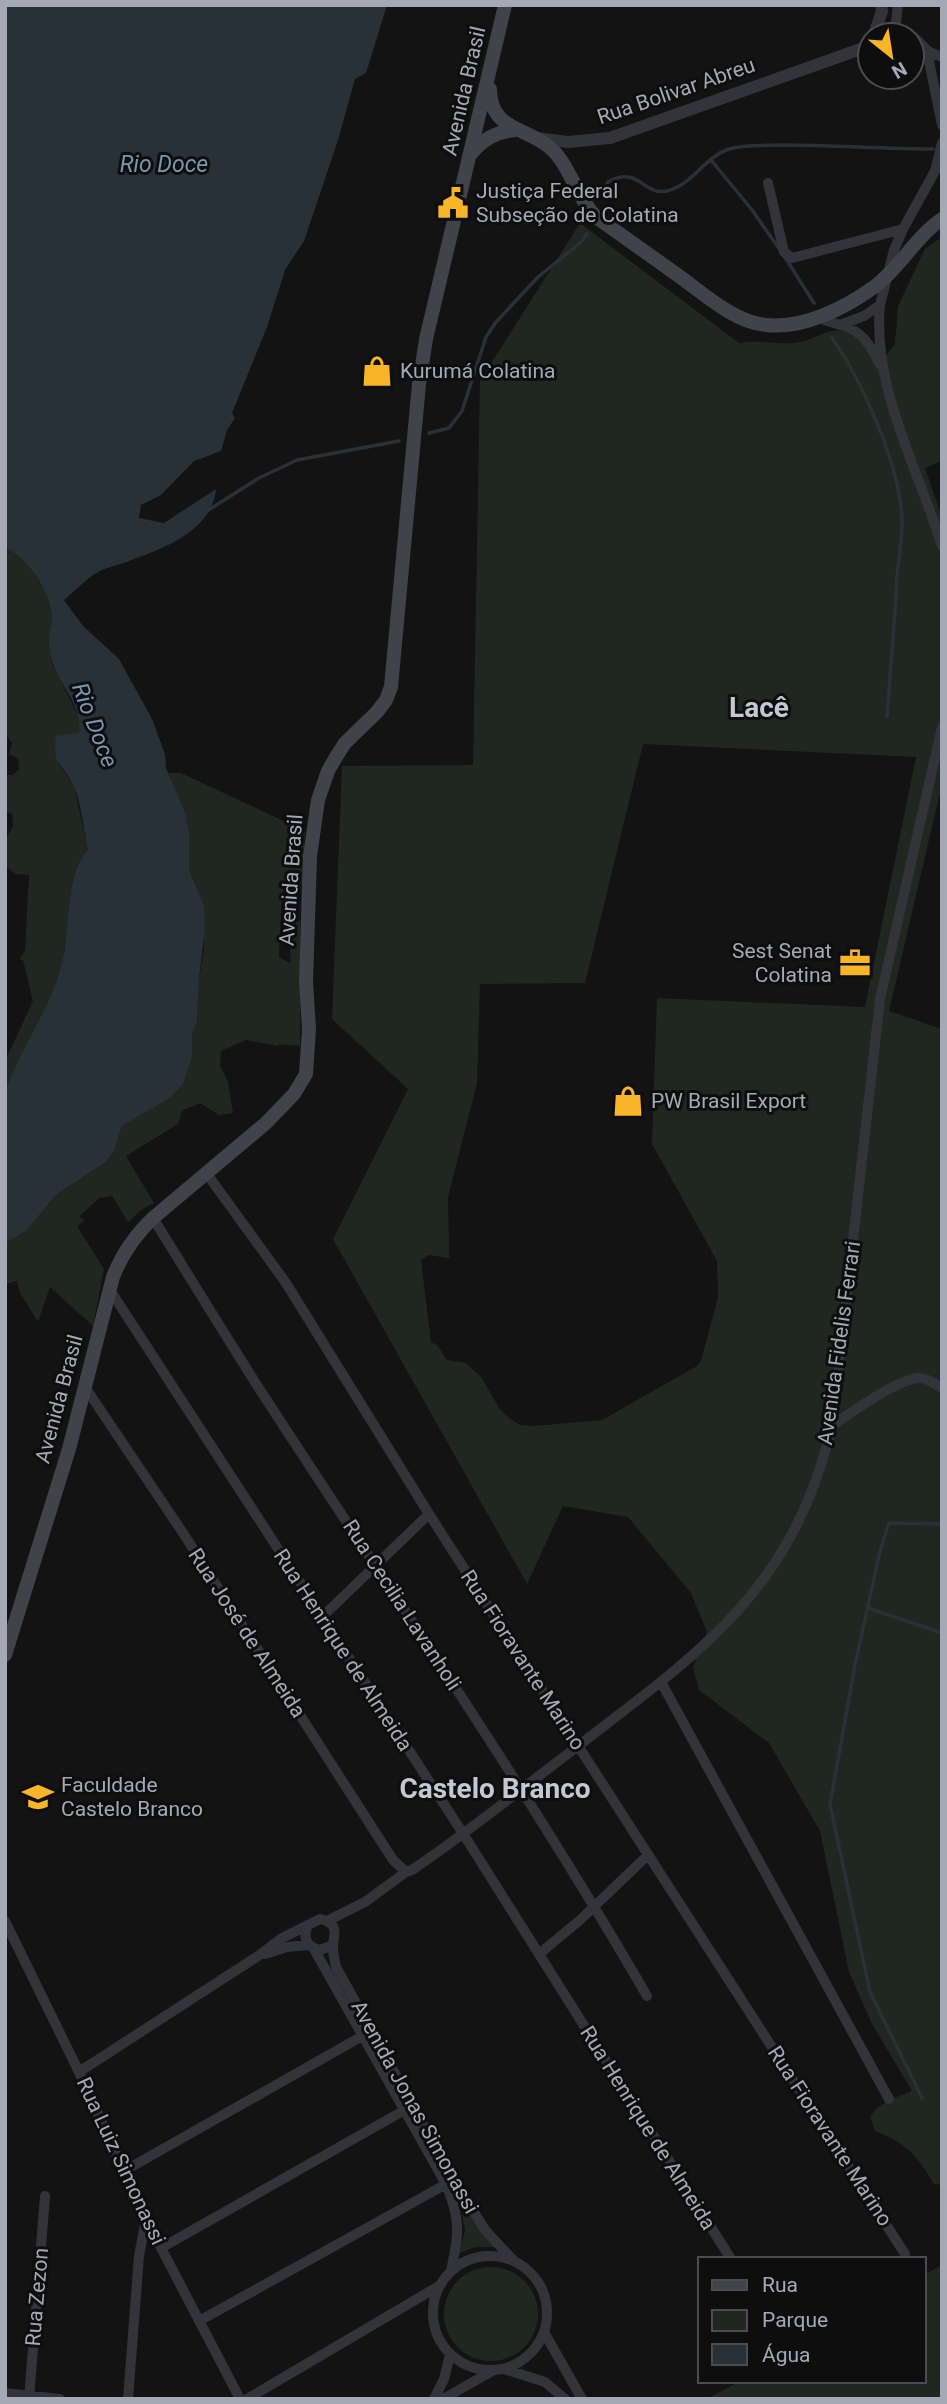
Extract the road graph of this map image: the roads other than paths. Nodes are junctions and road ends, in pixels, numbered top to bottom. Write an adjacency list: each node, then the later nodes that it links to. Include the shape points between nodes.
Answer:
1 (505, 5): 5 (main road, Avenida Brasil)
2 (856, 48): 8 (street, Rua Bolivar Abreu, via 610,138 568,142)
3 (927, 51): 4 (street); 6 (street)
4 (942, 57)
5 (490, 75): 7 (main road, via 496,112); 10 (main road, Avenida Brasil)
6 (942, 125)
7 (514, 130): 8 (main road, Rua Bolivar Abreu); 10 (main road, via 485,139)
8 (536, 138): 16 (main road, via 555,153 596,217 720,305 765,325)
9 (942, 143): 13 (street, via 935,171)
10 (470, 155): 21 (main road, Avenida Brasil, via 426,339 391,687 377,712 336,757 314,819 306,1074 283,1106)
11 (768, 183): 13 (street, via 784,252 792,258)
12 (942, 219): 14 (main road)
13 (903, 229): 14 (street)
14 (889, 275): 15 (street); 16 (main road, via 855,300)
15 (880, 305): 17 (street); 18 (street, via 878,331)
16 (817, 317): 17 (street)
17 (840, 325): 18 (street, via 866,340)
18 (886, 377): 19 (street)
19 (942, 546)
20 (942, 726): 26 (street, Avenida Fidelis Ferrari, via 880,999)
21 (207, 1174): 22 (main road, Avenida Brasil); 27 (street, Rua Fioravante Marino, via 286,1283)
22 (153, 1218): 23 (main road, Avenida Brasil, via 121,1257); 28 (street, Rua Cecilia Lavanholi)
23 (110, 1290): 24 (main road, Avenida Brasil); 29 (street, Rua Henrique de Almeida)
24 (85, 1387): 30 (main road, Avenida Brasil); 36 (street, Rua José de Almeida, via 393,1860)
25 (942, 1388): 26 (street, via 919,1378 901,1384)
26 (831, 1426): 31 (street, Avenida Fidelis Ferrari, via 811,1491 777,1562 732,1618)
27 (429, 1514): 28 (street); 32 (street, Rua Fioravante Marino)
28 (377, 1565): 29 (street); 33 (street, Rua Cecilia Lavanholi)
29 (321, 1618): 34 (street, Rua Henrique de Almeida)
30 (5, 1655)
31 (661, 1682): 32 (street, Avenida Fidelis Ferrari); 49 (street)
32 (578, 1746): 33 (street, Avenida Fidelis Ferrari); 35 (street, Rua Fioravante Marino)
33 (521, 1790): 34 (street, Avenida Fidelis Ferrari); 37 (street, Rua Cecilia Lavanholi)
34 (464, 1835): 36 (street, Avenida Fidelis Ferrari); 43 (street, Rua Henrique de Almeida)
35 (648, 1855): 37 (street); 56 (street, Rua Fioravante Marino)
36 (409, 1871): 39 (street, Avenida Fidelis Ferrari, via 365,1902)
37 (595, 1906): 43 (street); 45 (street, Rua Cecilia Lavanholi)
38 (5, 1921): 48 (street, Rua Luiz Simonassi)
39 (327, 1921): 40 (street); 41 (street, via 336,1931)
40 (308, 1925): 42 (street, via 305,1931); 44 (street)
41 (333, 1945): 42 (street); 46 (street, Avenida Jonas Simonassi, via 336,1967)
42 (311, 1947): 44 (street, via 287,1947); 47 (street, Avenida Jonas Simonassi)
43 (538, 1954): 57 (street, Rua Henrique de Almeida)
44 (258, 1956): 48 (street)
45 (647, 1996)
46 (372, 2030): 47 (street); 50 (street, Avenida Jonas Simonassi)
47 (362, 2037): 50 (street, Avenida Jonas Simonassi); 51 (street)
48 (79, 2072): 51 (street, Rua Luiz Simonassi)
49 (889, 2099)
50 (409, 2108): 52 (street, Avenida Jonas Simonassi); 55 (street)
51 (124, 2171): 54 (street, Rua Luiz Simonassi)
52 (450, 2182): 58 (street, Avenida Jonas Simonassi); 59 (street, Avenida Jonas Simonassi, via 459,2232); 63 (street)
53 (45, 2196): 68 (street, Rua Zezon)
54 (146, 2219): 55 (street, Rua Luiz Simonassi); 70 (street)
55 (161, 2248): 63 (street, Rua Luiz Simonassi)
56 (905, 2254)
57 (730, 2257)
58 (514, 2261): 59 (street, via 476,2258); 64 (street, via 536,2278 544,2295)
59 (451, 2271): 60 (street)
60 (439, 2286): 61 (street); 62 (street)
61 (411, 2304): 62 (street); 72 (street)
62 (432, 2313): 65 (street, via 439,2340)
63 (200, 2321): 71 (street, Rua Luiz Simonassi)
64 (544, 2332): 66 (street, via 528,2356); 76 (street)
65 (450, 2355): 66 (street, via 475,2369); 73 (street)
66 (498, 2370): 74 (street); 75 (street, via 545,2382)
67 (5, 2393): 68 (street)
68 (29, 2397): 69 (street)
69 (60, 2399)
70 (128, 2399)
71 (240, 2399)
72 (247, 2399)
73 (434, 2399)
74 (443, 2399)
75 (565, 2399)
76 (582, 2399)

